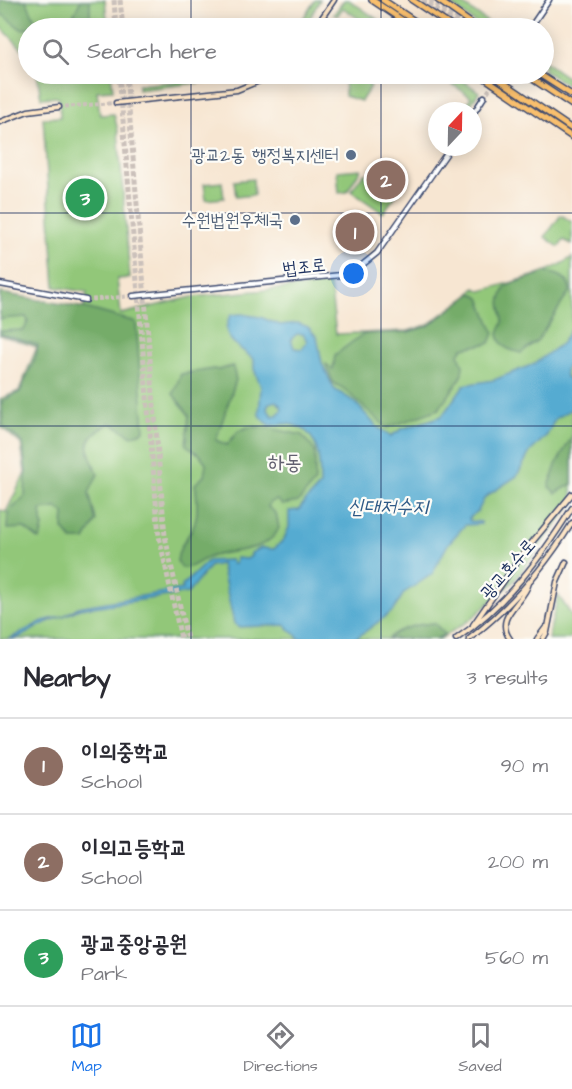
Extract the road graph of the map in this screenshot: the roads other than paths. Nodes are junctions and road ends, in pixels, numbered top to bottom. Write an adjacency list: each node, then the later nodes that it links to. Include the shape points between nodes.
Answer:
1 (334, 0): 7 (main road)
2 (372, 0): 8 (highway)
3 (383, 0): 9 (highway)
4 (412, 0): 10 (highway)
5 (438, 0): 11 (highway)
6 (549, 0): 12 (street)
7 (322, 18)
8 (399, 18)
9 (410, 18)
10 (439, 18)
11 (464, 18)
12 (537, 18)
13 (252, 84): 21 (main road, via 237,90)
14 (495, 84): 26 (highway)
15 (506, 84): 25 (highway)
16 (540, 84): 22 (highway)
17 (554, 84): 18 (highway)
18 (572, 95)
19 (484, 97): 20 (street)
20 (481, 102)
21 (116, 103)
22 (572, 105)
23 (59, 107): 24 (main road, via 28,111)
24 (0, 122)
25 (572, 129)
26 (572, 137)
27 (445, 156): 29 (street, 법조로, via 381,248 351,274)
28 (0, 284): 30 (street)
29 (133, 296)
30 (86, 300)
31 (572, 494): 37 (main road, via 524,552)
32 (572, 508): 37 (main road, 광교호수로, via 538,560 511,592)
33 (572, 523): 35 (main road, 광교호수로)
34 (566, 562): 36 (main road, via 557,582)
35 (530, 582): 39 (main road, 광교호수로); 40 (main road, via 505,621)
36 (548, 624): 41 (main road); 42 (main road)
37 (469, 630): 38 (main road, 광교호수로)
38 (456, 639)
39 (469, 639)
40 (510, 639)
41 (537, 639)
42 (543, 639)

